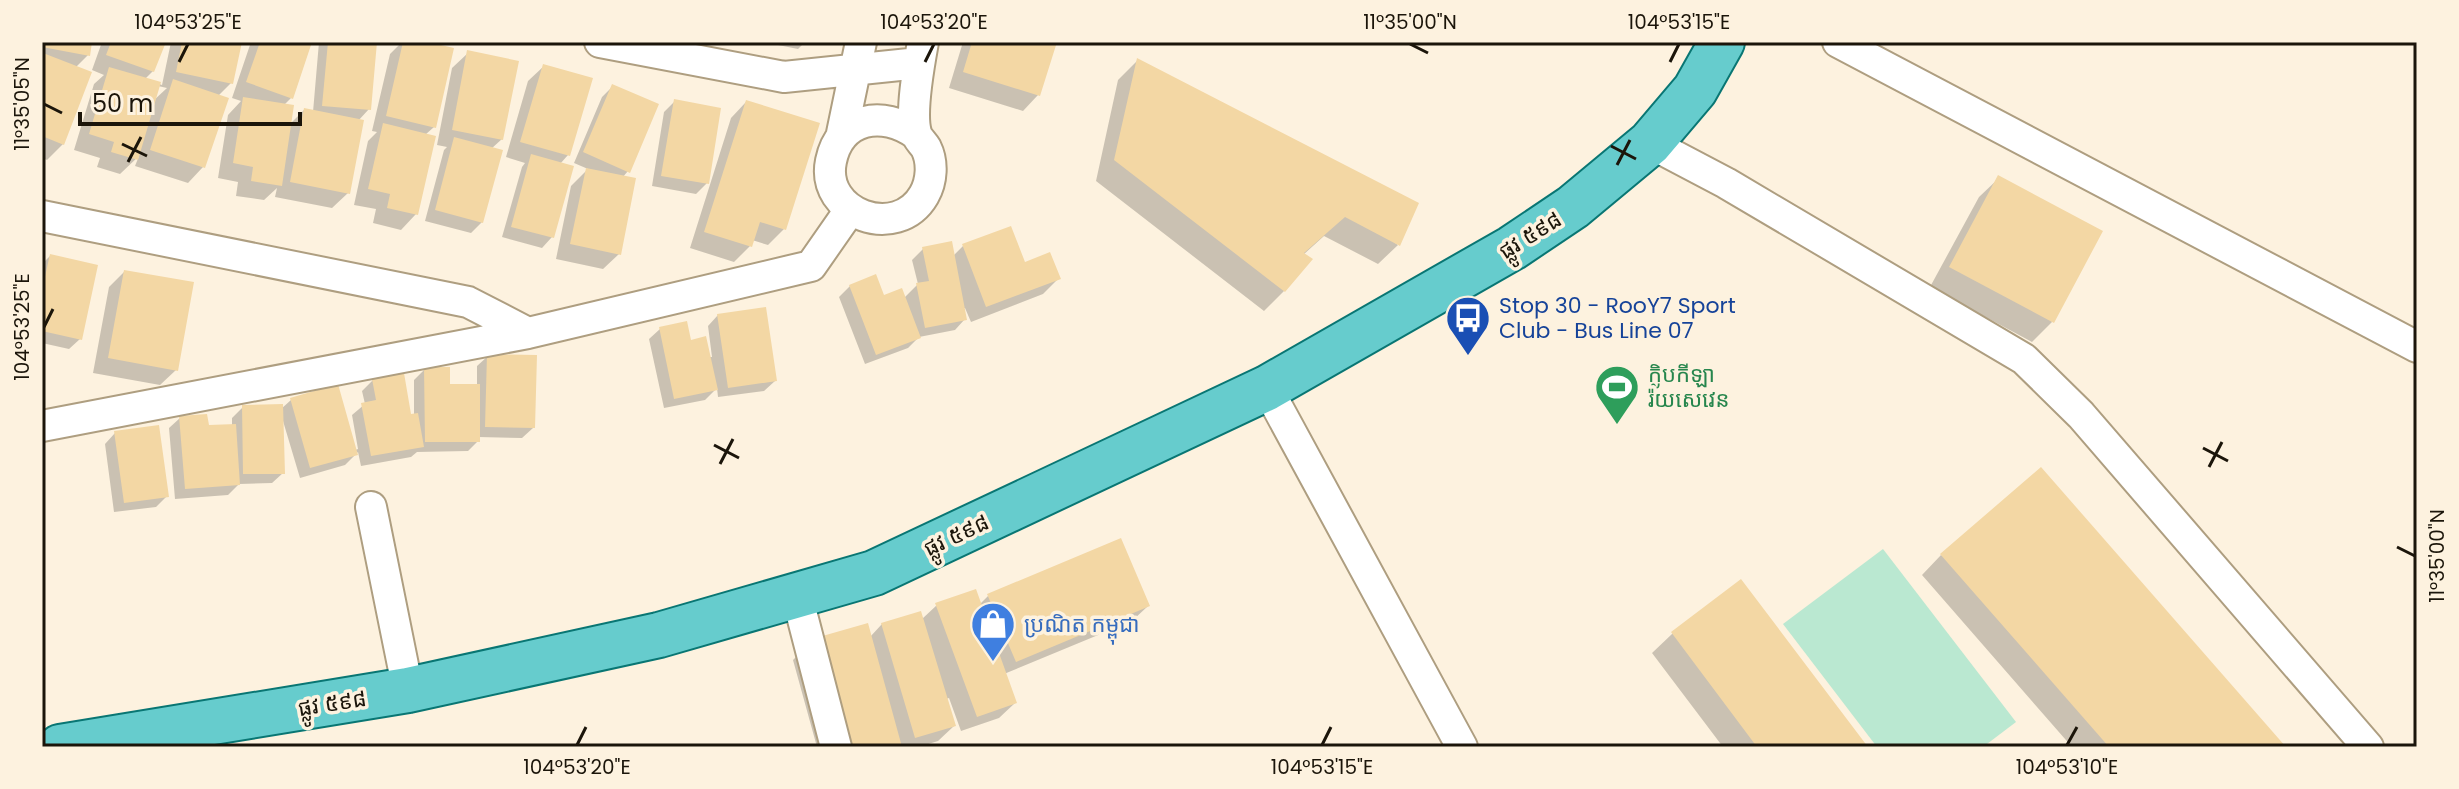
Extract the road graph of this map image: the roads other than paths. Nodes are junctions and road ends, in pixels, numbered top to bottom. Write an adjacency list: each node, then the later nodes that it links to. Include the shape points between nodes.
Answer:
1 (600, 42): 5 (street, via 784,77)
2 (1722, 42): 8 (main road, ផ្លូវ ៥៩៨, via 1695,90)
3 (1838, 42): 12 (street)
4 (921, 52): 5 (street); 6 (street)
5 (859, 55): 7 (street)
6 (916, 134): 7 (street, via 891,120 877,119); 9 (street, via 930,163 927,188 913,209 881,220)
7 (841, 138): 9 (street, via 829,168 831,184)
8 (1650, 143): 13 (main road, ផ្លូវ ៥៩៨, via 1573,207 1512,248); 21 (street, via 2024,359 2081,415)
9 (850, 210): 11 (street, via 811,266)
10 (42, 216): 11 (street, via 468,302)
11 (528, 333): 14 (street)
12 (2417, 347)
13 (1267, 388): 16 (main road, ផ្លូវ ៥៩៨, via 874,573); 20 (street)
14 (42, 426)
15 (371, 507): 17 (street)
16 (797, 596): 17 (main road, ផ្លូវ ៥៩៨, via 659,635); 19 (street)
17 (408, 690): 18 (main road, ផ្លូវ ៥៩៨)
18 (60, 747)
19 (836, 747)
20 (1462, 747)
21 (2368, 747)

